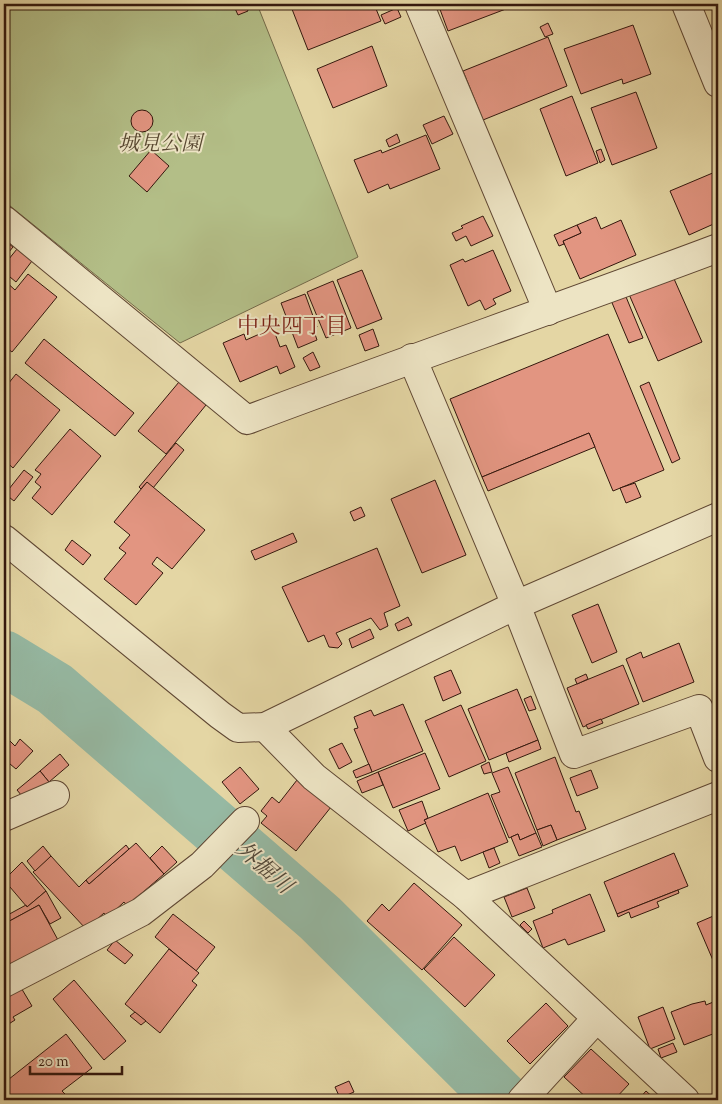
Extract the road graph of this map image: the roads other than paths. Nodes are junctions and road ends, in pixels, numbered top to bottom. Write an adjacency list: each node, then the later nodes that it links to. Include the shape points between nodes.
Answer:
1 (419, 4): 6 (street)
2 (686, 4): 3 (street)
3 (718, 83)
4 (4, 220): 7 (street, via 247,420)
5 (718, 248): 6 (street)
6 (548, 312): 7 (street)
7 (412, 358): 10 (street)
8 (718, 517): 10 (street)
9 (4, 539): 11 (street, via 238,728)
10 (516, 605): 11 (street); 12 (street, via 574,754 699,709)
11 (265, 727): 17 (street, via 314,777)
12 (718, 758)
13 (55, 795): 15 (street)
14 (718, 796): 17 (street)
15 (4, 817)
16 (245, 821): 18 (street, via 202,865 141,912)
17 (466, 896): 19 (street)
18 (4, 983)
19 (596, 1019): 20 (street); 21 (street)
20 (522, 1100)
21 (685, 1100)

